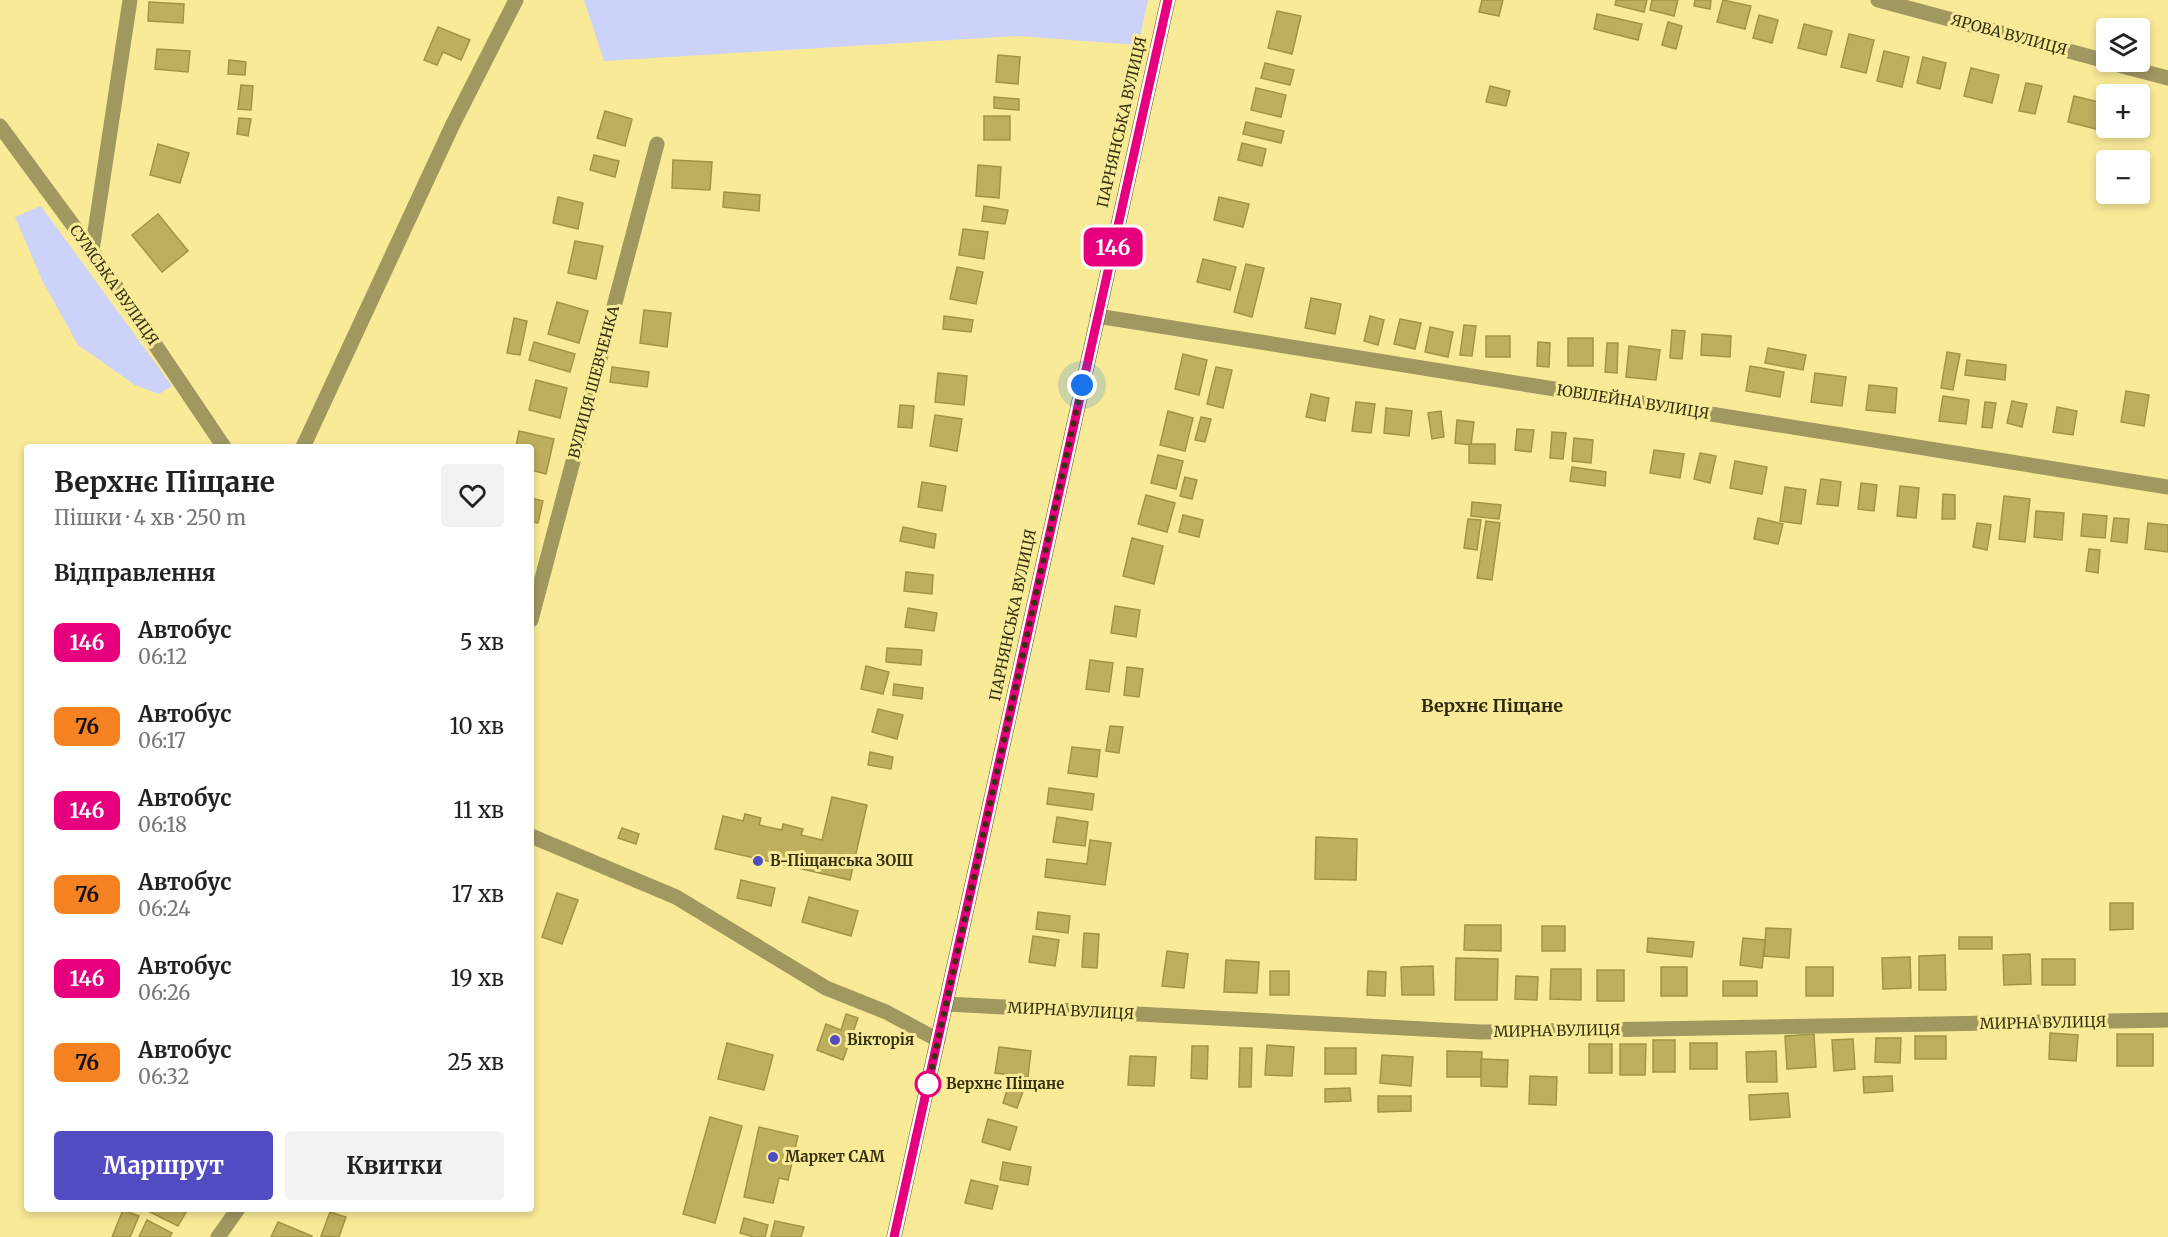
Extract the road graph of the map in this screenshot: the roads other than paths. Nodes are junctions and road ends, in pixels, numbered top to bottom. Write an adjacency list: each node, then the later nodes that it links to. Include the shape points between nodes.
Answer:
1 (130, 0): 10 (street)
2 (516, 0): 13 (street, via 448,135)
3 (1168, 0): 11 (main road, ПАРНЯНСЬКА ВУЛИЦЯ)
4 (1878, 0): 5 (street, ЯРОВА ВУЛИЦЯ)
5 (2096, 58)
6 (2146, 72): 7 (street, ЯРОВА ВУЛИЦЯ)
7 (2168, 78)
8 (0, 126): 10 (street, СУМСЬКА ВУЛИЦЯ)
9 (657, 144): 15 (street, ВУЛИЦЯ ШЕВЧЕНКА)
10 (92, 251): 12 (street, СУМСЬКА ВУЛИЦЯ)
11 (1097, 316): 14 (street, ЮВІЛЕЙНА ВУЛИЦЯ); 17 (main road, ПАРНЯНСЬКА ВУЛИЦЯ)
12 (222, 444)
13 (304, 444)
14 (2168, 487)
15 (534, 609)
16 (534, 837): 19 (street, via 676,897 826,988 886,1012)
17 (946, 1004): 18 (street, МИРНА ВУЛИЦЯ, via 1481,1032); 19 (main road, ПАРНЯНСЬКА ВУЛИЦЯ)
18 (2168, 1020)
19 (938, 1040): 22 (main road, ПАРНЯНСЬКА ВУЛИЦЯ)
20 (236, 1212): 21 (street)
21 (218, 1237)
22 (894, 1237)

